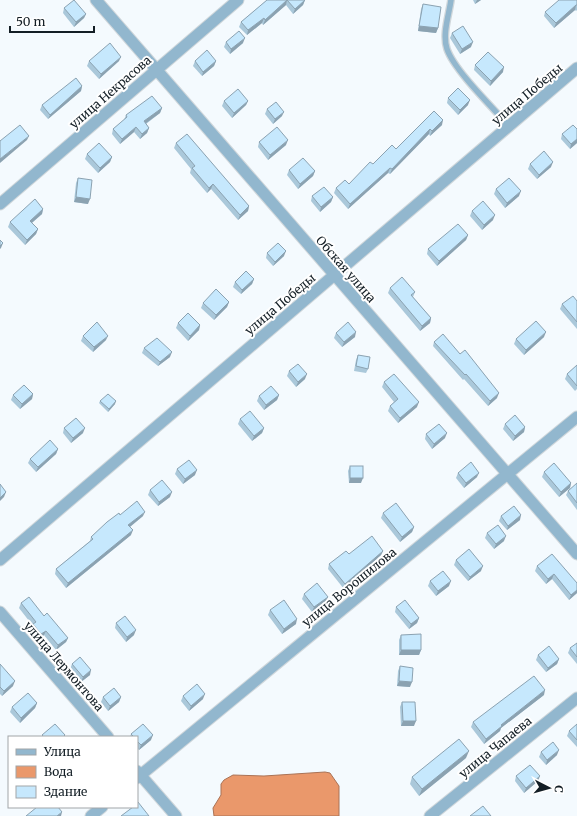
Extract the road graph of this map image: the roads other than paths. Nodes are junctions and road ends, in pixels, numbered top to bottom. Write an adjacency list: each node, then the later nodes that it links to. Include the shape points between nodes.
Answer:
1 (96, 0): 5 (street, Обская улица)
2 (238, 0): 5 (street, улица Некрасова)
3 (451, 0): 6 (lane, via 446,35 447,49 455,65)
4 (577, 68): 6 (street, улица Победы)
5 (155, 70): 7 (street, улица Некрасова); 8 (street, Обская улица)
6 (509, 126): 8 (street, улица Победы)
7 (0, 204)
8 (334, 275): 10 (street, Обская улица); 12 (street, улица Победы)
9 (577, 417): 10 (street, улица Ворошилова)
10 (508, 474): 11 (street, Обская улица); 16 (street, улица Ворошилова)
11 (577, 554)
12 (0, 560)
13 (0, 612): 15 (street, улица Лермонтова)
14 (577, 698): 20 (street, улица Чапаева)
15 (107, 736)
16 (138, 774): 19 (street)
17 (101, 808): 18 (street)
18 (91, 816)
19 (176, 816)
20 (430, 816)

